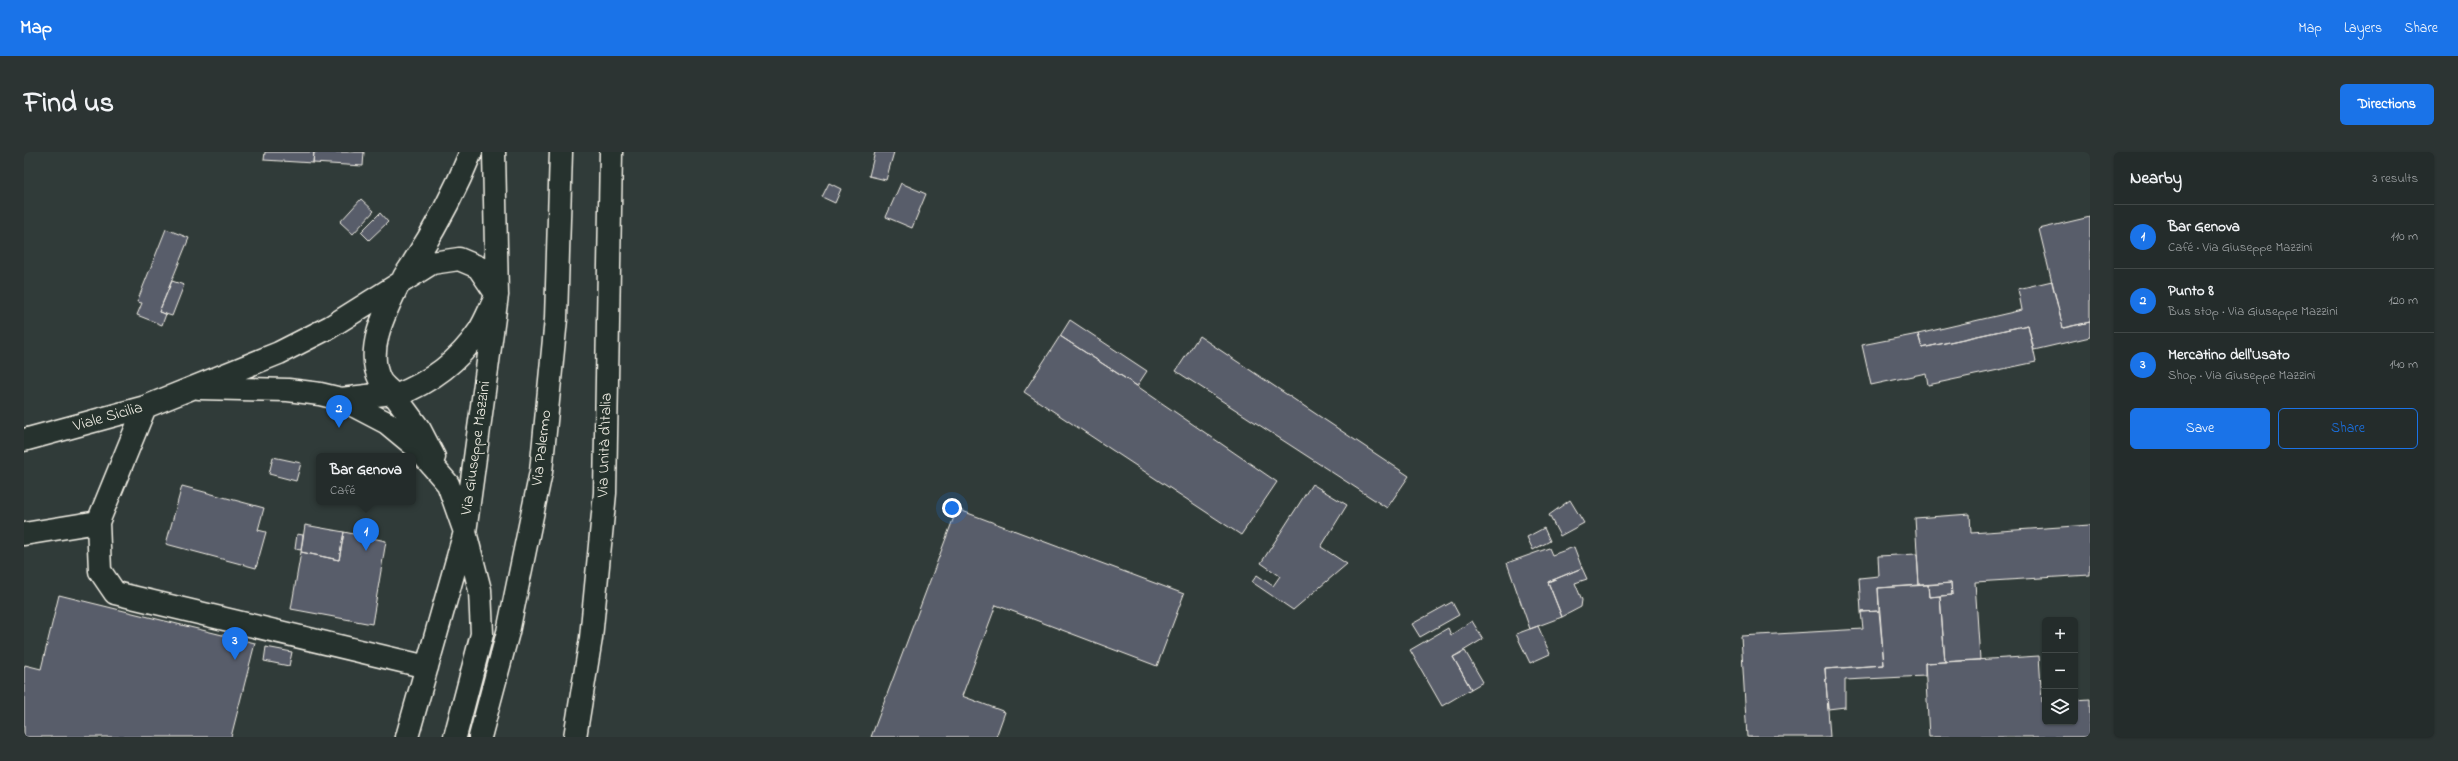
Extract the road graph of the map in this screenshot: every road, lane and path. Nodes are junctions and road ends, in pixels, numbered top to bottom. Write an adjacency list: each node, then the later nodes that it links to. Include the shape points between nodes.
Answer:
1 (471, 152): 5 (street, via 434,232)
2 (494, 152): 6 (street, Via Giuseppe Mazzini)
3 (561, 152): 19 (street, Via Palermo, via 556,319 541,472 508,632)
4 (611, 152): 20 (street, Via Unità d'Italia, via 605,493 591,638)
5 (399, 284): 6 (street, via 432,263 459,260 478,267); 7 (street, Viale Sicilia, via 330,327 280,353); 8 (street, via 383,316 374,353 381,381)
6 (497, 295): 8 (street, via 479,331 449,365 414,389); 14 (street, Via Giuseppe Mazzini)
7 (190, 388): 9 (street, via 288,390 320,394); 10 (street, Viale Sicilia)
8 (394, 394): 9 (street); 12 (street, Via Giuseppe Mazzini, via 420,430)
9 (341, 400): 12 (street, via 387,423 416,446)
10 (145, 407): 11 (street, Viale Sicilia); 13 (street)
11 (24, 440)
12 (448, 484): 14 (street)
13 (98, 522): 15 (street); 16 (street, via 100,571 115,593)
14 (465, 532): 16 (street, Via Giuseppe Mazzini); 18 (street, via 480,590 482,634)
15 (24, 534)
16 (427, 667): 17 (street, Via Giuseppe Mazzini)
17 (407, 737)
18 (455, 737)
19 (480, 737)
20 (575, 737)

